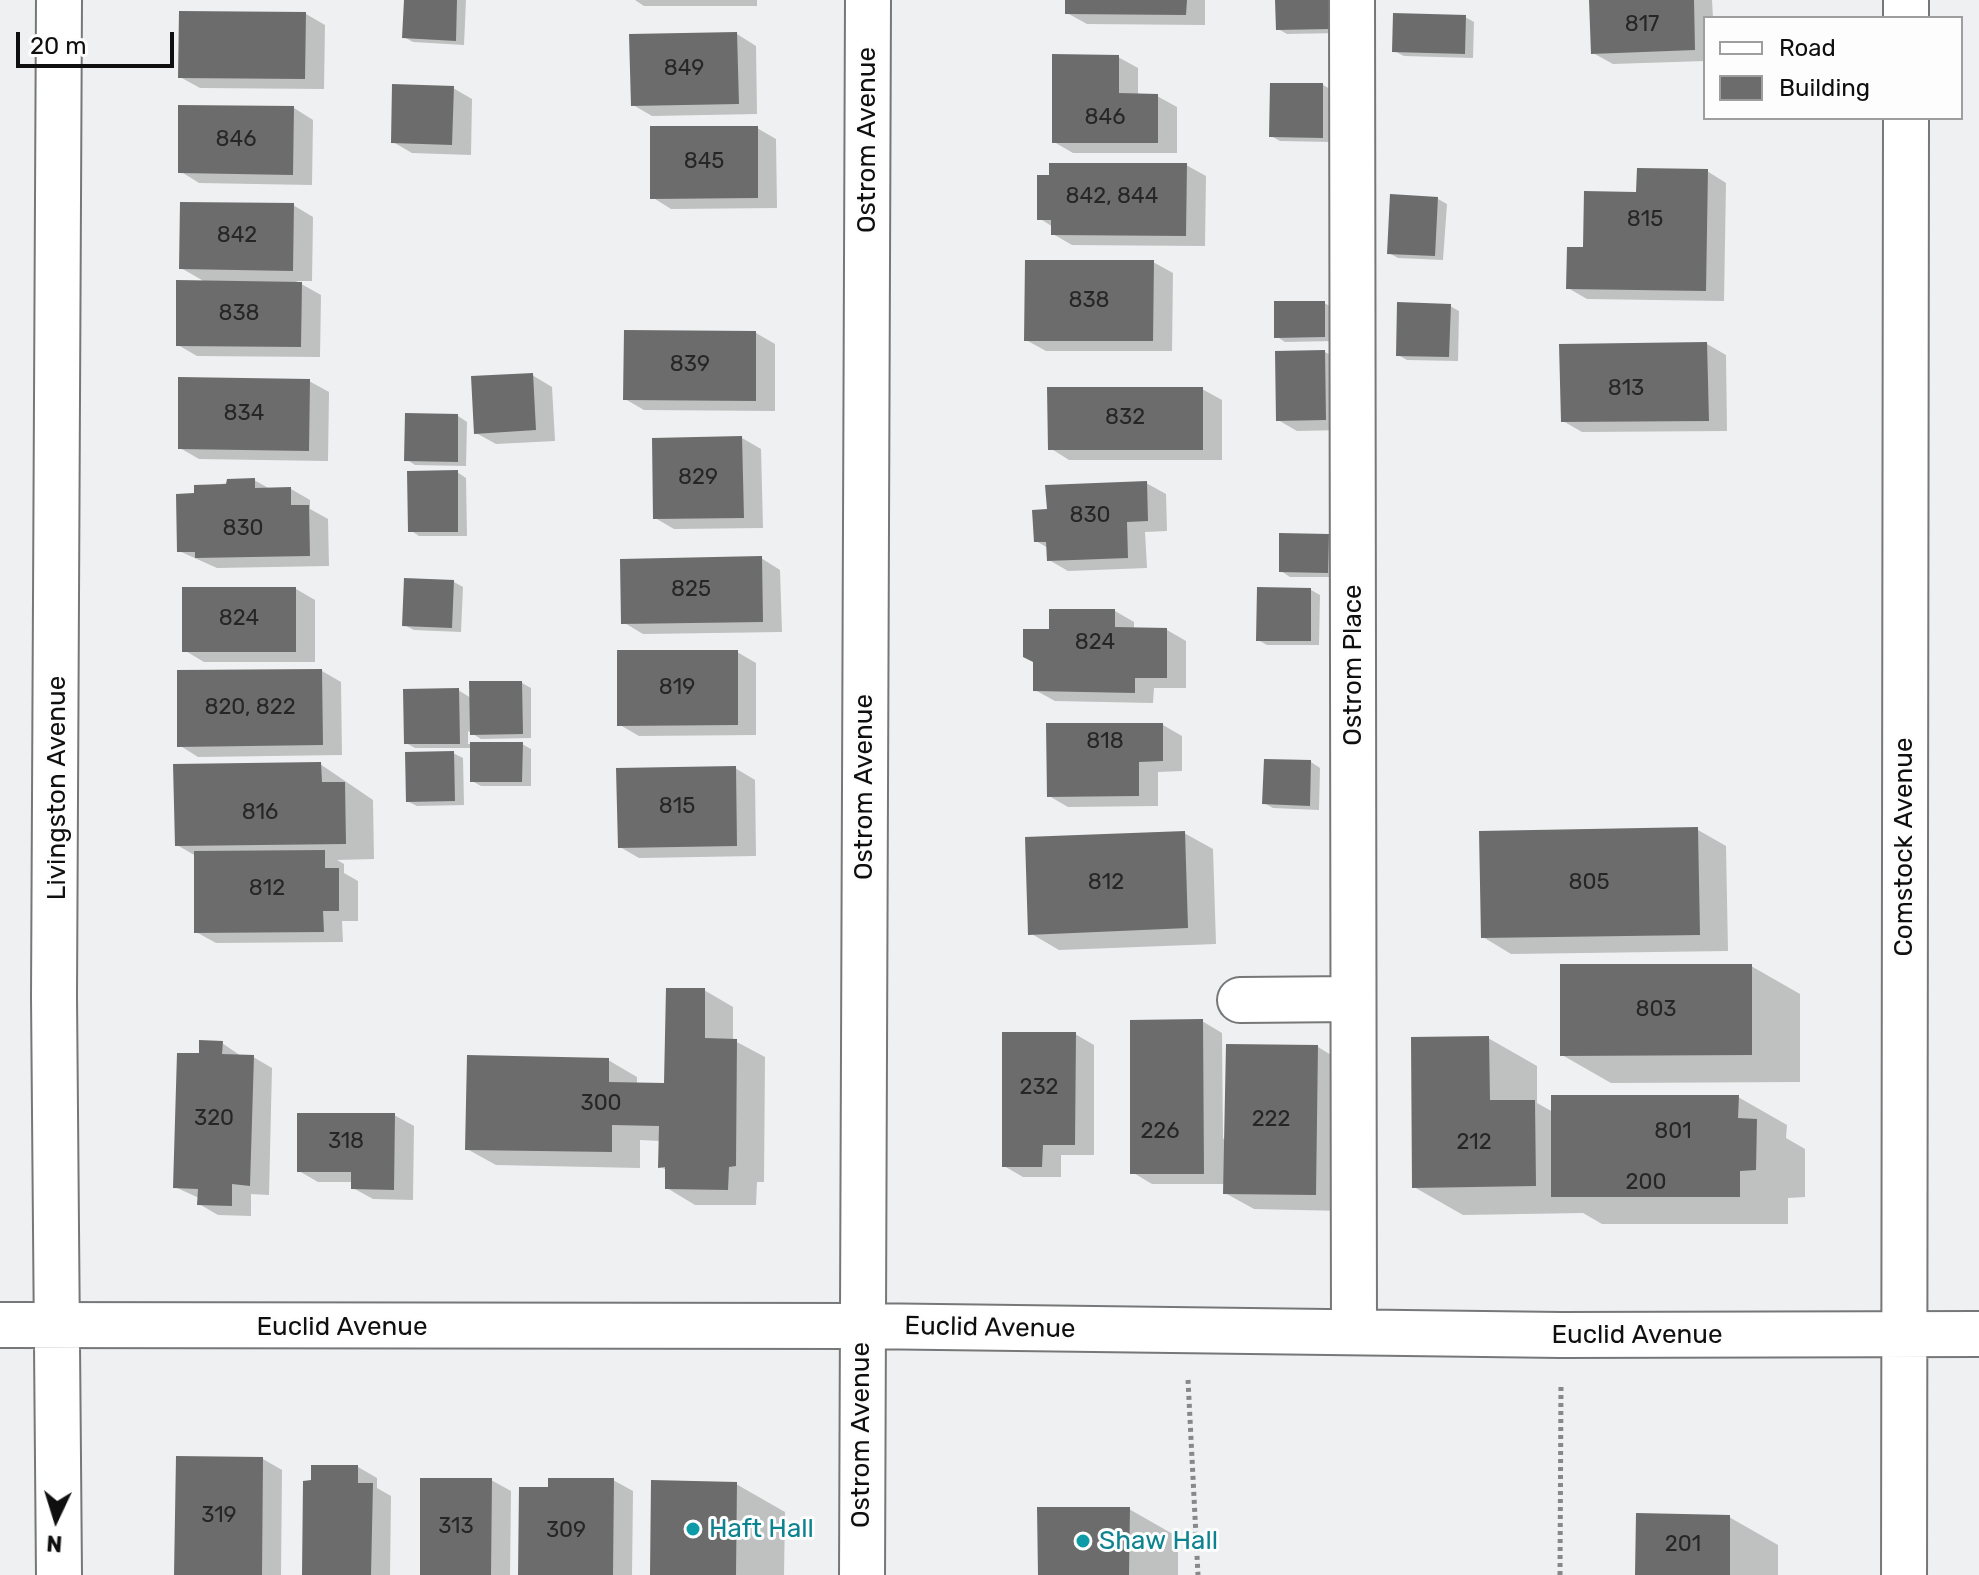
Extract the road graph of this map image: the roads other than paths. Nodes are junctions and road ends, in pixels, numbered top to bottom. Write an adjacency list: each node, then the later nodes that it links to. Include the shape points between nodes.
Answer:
1 (59, 0): 9 (street, Livingston Avenue)
2 (868, 0): 8 (street, Ostrom Avenue)
3 (1352, 0): 5 (street, Ostrom Place)
4 (1906, 120): 12 (street, Comstock Avenue)
5 (1353, 999): 6 (street); 10 (street, Ostrom Place)
6 (1240, 1000)
7 (0, 1325): 9 (street, Euclid Avenue)
8 (861, 1326): 9 (street, Euclid Avenue); 10 (street, Euclid Avenue); 14 (street, Ostrom Avenue)
9 (55, 1327): 13 (street, Livingston Avenue)
10 (1354, 1331): 12 (street, Euclid Avenue)
11 (1979, 1334): 12 (street, Euclid Avenue)
12 (1902, 1336): 15 (street, Comstock Avenue)
13 (59, 1575)
14 (862, 1575)
15 (1904, 1575)

